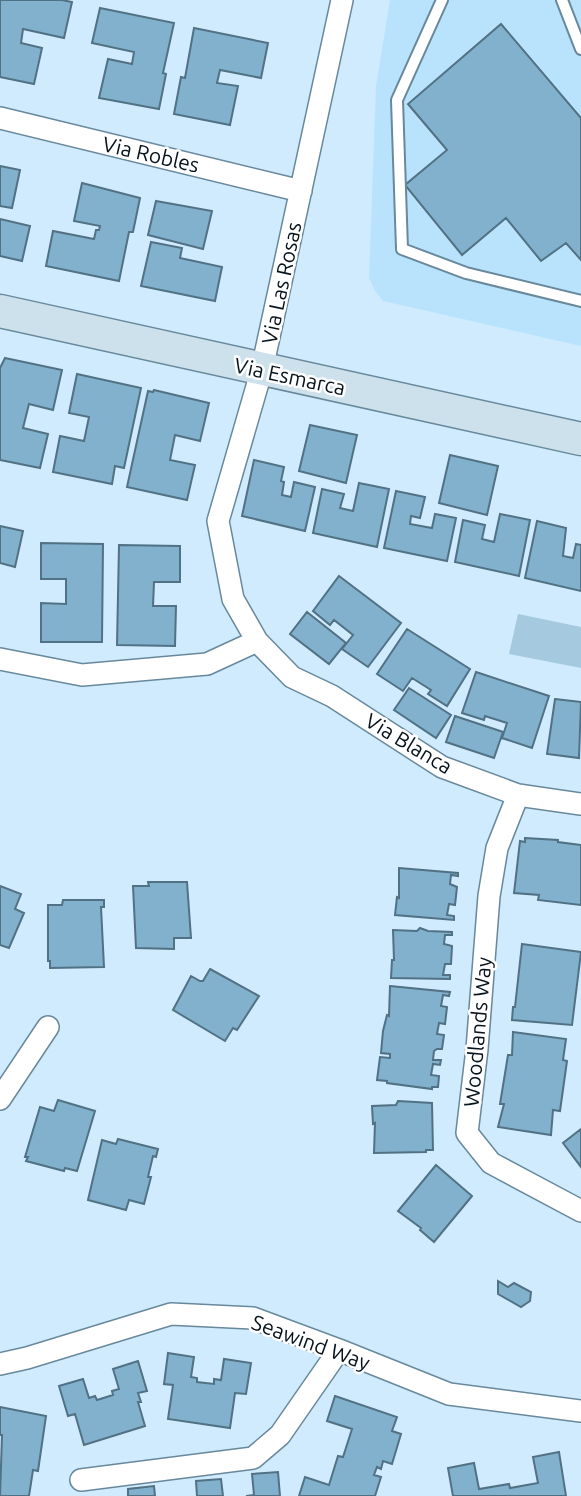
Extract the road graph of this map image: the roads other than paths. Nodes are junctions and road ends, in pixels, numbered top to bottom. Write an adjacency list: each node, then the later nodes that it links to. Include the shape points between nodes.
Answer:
1 (342, 0): 6 (street, Via Las Rosas)
2 (442, 0): 7 (lane, via 397,100 402,249 466,273)
3 (562, 0): 4 (lane)
4 (581, 49)
5 (0, 118): 6 (street, Via Robles)
6 (301, 191): 9 (street, Via Las Rosas)
7 (581, 301)
8 (0, 311): 9 (street, Via Esmarca)
9 (262, 369): 10 (street, Via Esmarca); 11 (street, Via Las Rosas, via 218,522 233,599)
10 (581, 439)
11 (257, 641): 12 (street, via 206,664 82,675); 13 (street, Via Blanca, via 292,677 332,696 442,767)
12 (0, 659)
13 (518, 795): 14 (street, Via Blanca); 17 (street, Woodlands Way, via 498,848 489,896 467,1133 492,1163)
14 (581, 804)
15 (48, 1027): 16 (street)
16 (0, 1099)
17 (581, 1211)
18 (339, 1350): 19 (street, Seawind Way, via 253,1318 170,1314); 20 (street, Seawind Way, via 449,1394); 21 (street, via 280,1435 253,1458)
19 (0, 1364)
20 (581, 1411)
21 (80, 1480)

